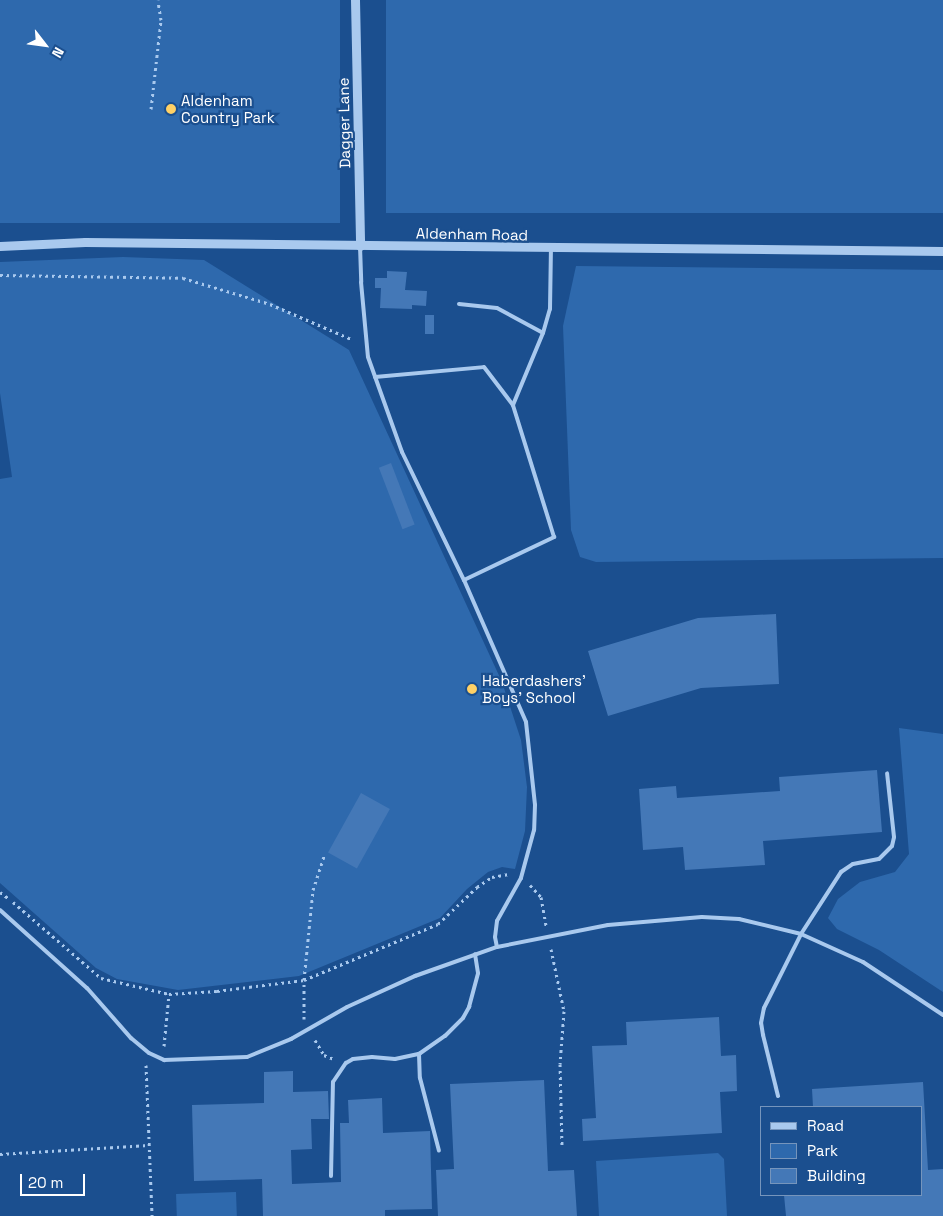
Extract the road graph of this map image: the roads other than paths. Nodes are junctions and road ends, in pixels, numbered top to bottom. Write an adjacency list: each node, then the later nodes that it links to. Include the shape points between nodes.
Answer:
1 (355, 0): 3 (street, Dagger Lane)
2 (0, 246): 3 (street, Aldenham Road, via 85,242)
3 (360, 246): 4 (street, Aldenham Road); 8 (lane, via 368,357)
4 (551, 248): 5 (street, Aldenham Road); 7 (lane, via 550,309)
5 (943, 251)
6 (459, 304): 7 (lane, via 497,308)
7 (543, 334): 9 (lane)
8 (375, 378): 9 (lane, via 484,367); 10 (lane, via 402,452)
9 (513, 405): 10 (lane, via 554,537)
10 (464, 580): 14 (lane, via 526,722 535,805 534,830 520,878 497,921)
11 (887, 773): 13 (lane, via 894,837 892,846 880,859 853,864 841,872)
12 (0, 910): 15 (lane, via 87,988 131,1038 164,1060 247,1057 291,1039 416,976)
13 (801, 934): 14 (lane, via 739,919 702,917 608,924); 16 (lane, via 863,962); 18 (lane, via 764,1008 761,1023)
14 (497, 947): 15 (lane)
15 (475, 954): 17 (lane, via 478,973 463,1018 445,1036)
16 (943, 1015)
17 (418, 1054): 19 (lane, via 420,1078); 20 (lane, via 395,1059 353,1058 346,1063 333,1082)
18 (778, 1096)
19 (439, 1151)
20 (331, 1176)

